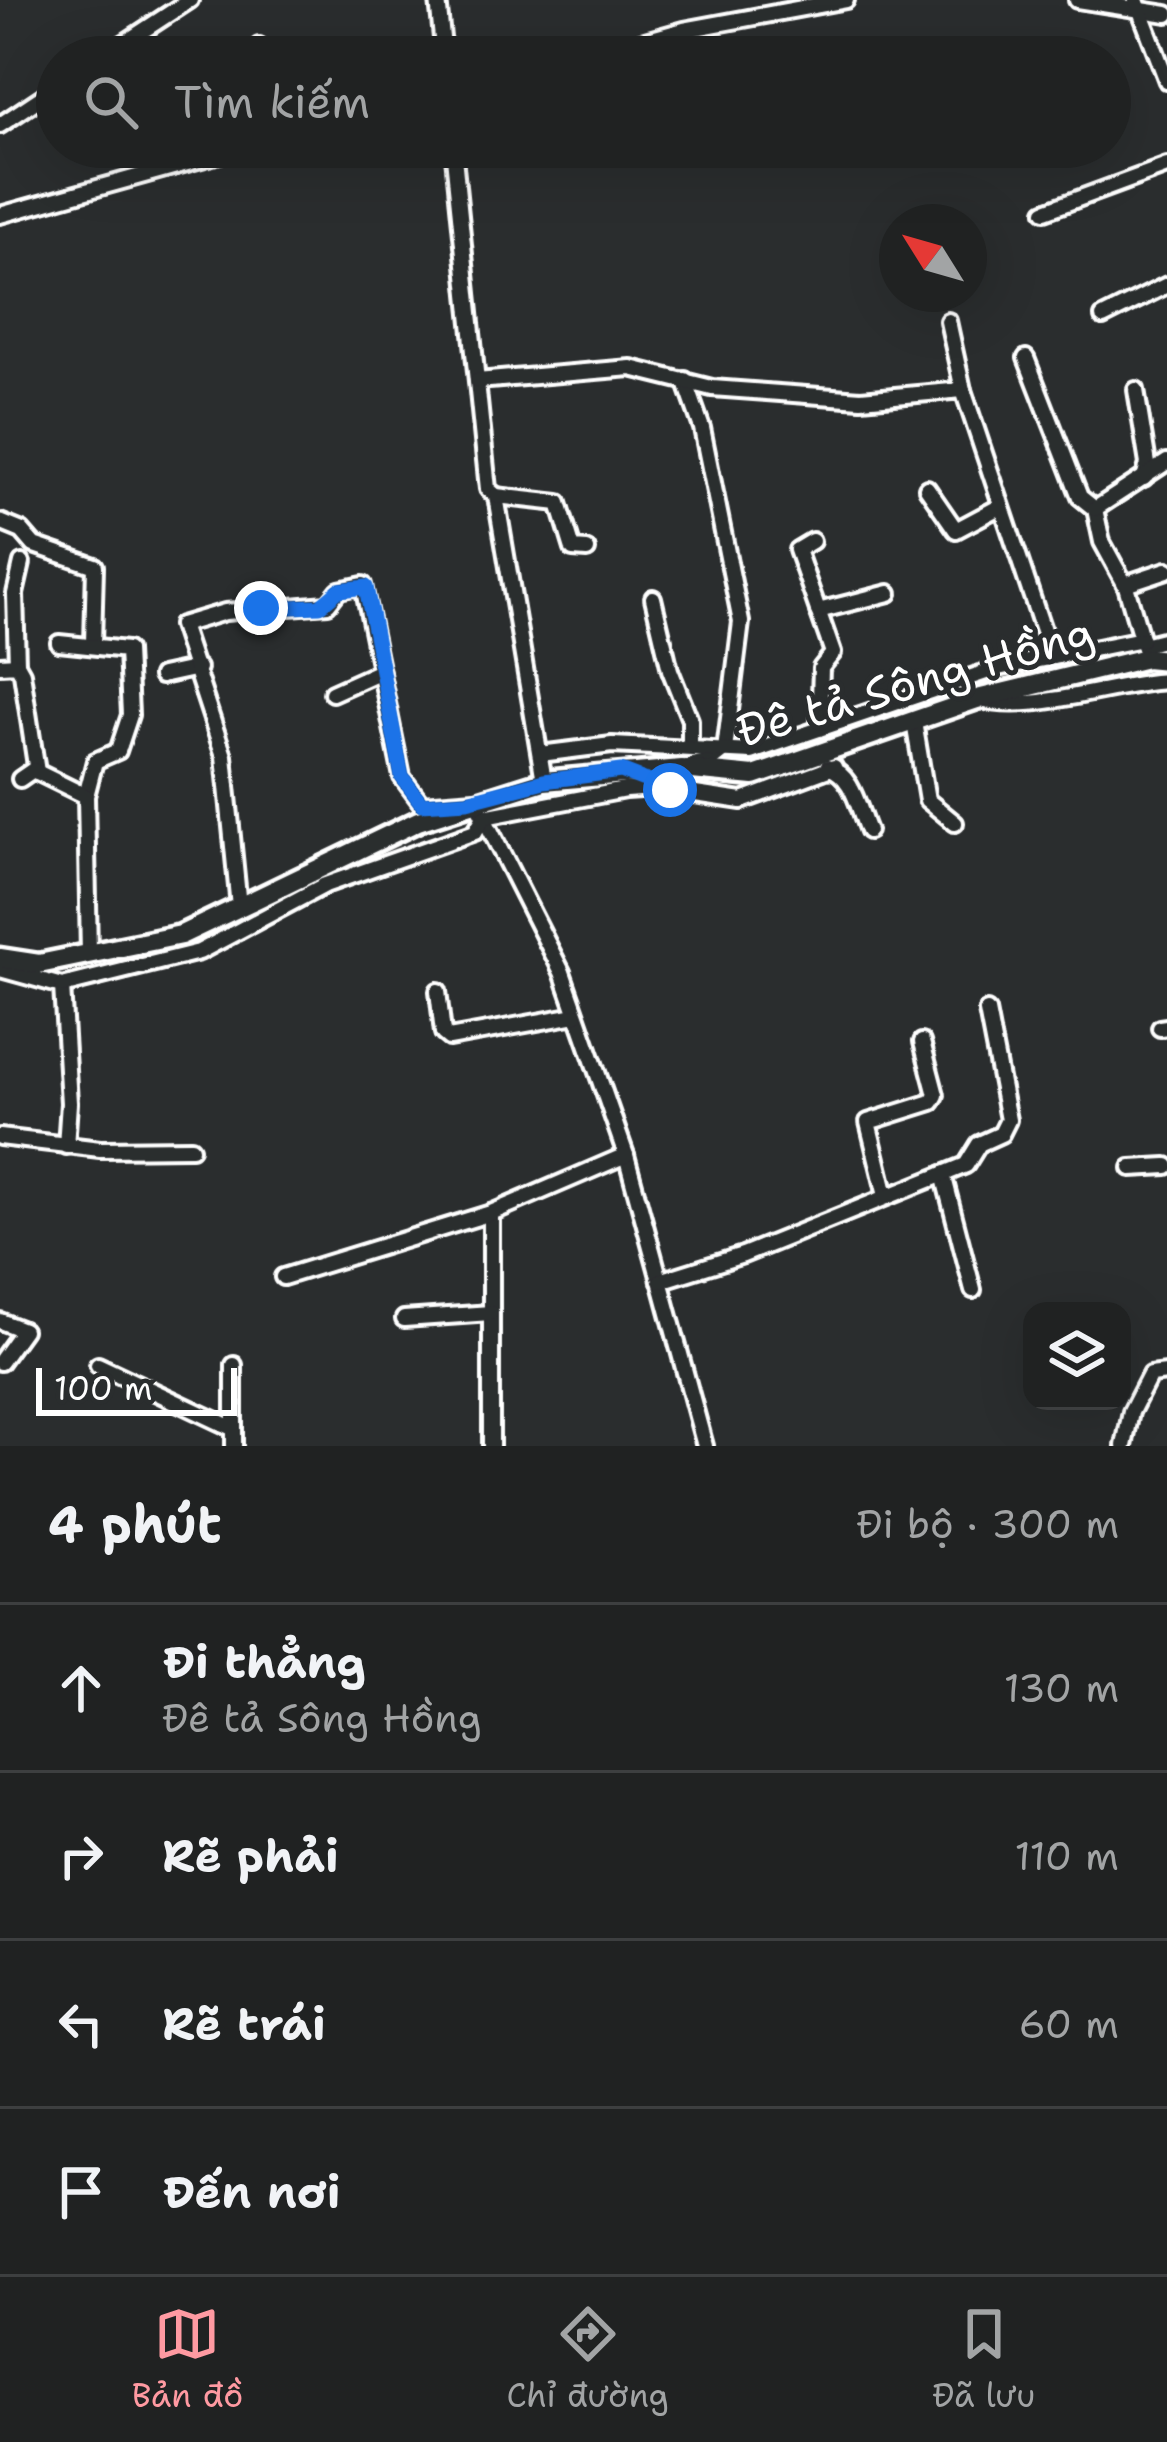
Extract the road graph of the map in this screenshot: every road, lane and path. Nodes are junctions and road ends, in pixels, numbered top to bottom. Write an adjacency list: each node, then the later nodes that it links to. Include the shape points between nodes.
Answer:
1 (190, 0): 7 (street)
2 (438, 0): 8 (street)
3 (846, 0): 9 (street)
4 (1077, 0): 5 (street)
5 (1137, 3): 6 (street); 10 (street)
6 (1167, 14)
7 (135, 36)
8 (442, 36)
9 (662, 36)
10 (1167, 81)
11 (36, 101): 12 (street)
12 (0, 125)
13 (1167, 166): 16 (street)
14 (169, 168): 17 (street)
15 (455, 168): 23 (street)
16 (1045, 211)
17 (0, 215)
18 (1167, 285): 19 (street)
19 (1103, 317)
20 (948, 321): 24 (street)
21 (1026, 358): 31 (street, via 1080,497)
22 (685, 379): 23 (street, via 631,368); 24 (street, via 875,400); 58 (street, via 741,622)
23 (477, 381): 29 (street, via 488,489)
24 (963, 390): 30 (street)
25 (1136, 390): 27 (street)
26 (1167, 462): 27 (street)
27 (1144, 478): 31 (street)
28 (926, 488): 30 (street, via 956,530)
29 (496, 496): 34 (street, via 559,503 573,549); 59 (street)
30 (1001, 506): 45 (street)
31 (1095, 509): 37 (street)
32 (0, 522): 43 (street, via 34,545 95,566)
33 (812, 541): 40 (street, via 797,550)
34 (587, 550)
35 (22, 563): 47 (street)
36 (1167, 570): 37 (street)
37 (1125, 584): 44 (street)
38 (889, 593): 40 (street)
39 (653, 598): 57 (street, via 690,720)
40 (818, 610): 56 (street, via 833,653 821,668)
41 (1167, 639): 44 (street)
42 (59, 644): 43 (street)
43 (93, 644): 68 (street, via 126,648 130,715 118,752 95,761)
44 (1144, 648): 45 (street); 46 (main road, Đê tả Sông Hồng); 54 (main road, Đê tả Sông Hồng)
45 (1052, 657): 56 (street)
46 (1167, 660)
47 (17, 664): 48 (street); 64 (street)
48 (0, 665)
49 (198, 668): 50 (street, via 182,625 225,612 320,606 339,590 363,585); 51 (street); 72 (street, via 224,755)
50 (381, 671): 53 (street); 69 (street, via 402,777 414,795 422,804)
51 (161, 676)
52 (1167, 681): 54 (street, via 1033,703)
53 (332, 693)
54 (977, 699): 55 (main road, Đê tả Sông Hồng)
55 (914, 722): 60 (main road, Đê tả Sông Hồng); 70 (street, via 927,800)
56 (819, 729): 58 (street, via 752,752)
57 (690, 748): 58 (street); 59 (street)
58 (724, 749): 62 (street)
59 (539, 754): 66 (street)
60 (792, 763): 61 (street); 62 (main road, Đê tả Sông Hồng, via 754,776)
61 (834, 767): 67 (street, via 742,801); 71 (street)
62 (682, 769): 63 (main road, Đê tả Sông Hồng)
63 (621, 771): 66 (main road, Đê tả Sông Hồng); 67 (street)
64 (37, 772): 65 (street); 68 (street)
65 (20, 779)
66 (544, 781): 69 (main road, Đê tả Sông Hồng)
67 (655, 788): 69 (street)
68 (86, 796): 73 (street)
69 (480, 808): 72 (main road, Đê tả Sông Hồng, via 418,821); 76 (street, via 475,832 326,885 218,945); 79 (street)
70 (955, 823)
71 (868, 831)
72 (238, 907): 73 (main road, Đê tả Sông Hồng, via 181,935)
73 (88, 954): 74 (main road, Đê tả Sông Hồng, via 39,964)
74 (0, 958)
75 (0, 969): 76 (street)
76 (62, 986): 82 (street)
77 (438, 991): 79 (street, via 449,1039)
78 (987, 1011): 87 (street, via 1008,1120 966,1165)
79 (576, 1015): 84 (street)
80 (922, 1042): 88 (street, via 932,1102 868,1122)
81 (0, 1137): 82 (street)
82 (66, 1146): 83 (street)
83 (191, 1148)
84 (626, 1155): 89 (street); 91 (street)
85 (1167, 1166): 86 (street)
86 (1131, 1168)
87 (944, 1174): 88 (street); 92 (street)
88 (886, 1196): 91 (street)
89 (491, 1213): 90 (street); 93 (street)
90 (283, 1277)
91 (660, 1281): 102 (street)
92 (973, 1290)
93 (491, 1313): 94 (street); 101 (street)
94 (404, 1319)
95 (0, 1321): 96 (street, via 23,1330)
96 (0, 1362)
97 (98, 1365): 100 (street)
98 (234, 1365): 100 (street)
99 (1167, 1372): 103 (street, via 1142,1384)
100 (234, 1438)
101 (491, 1446)
102 (705, 1446)
103 (1124, 1446)

